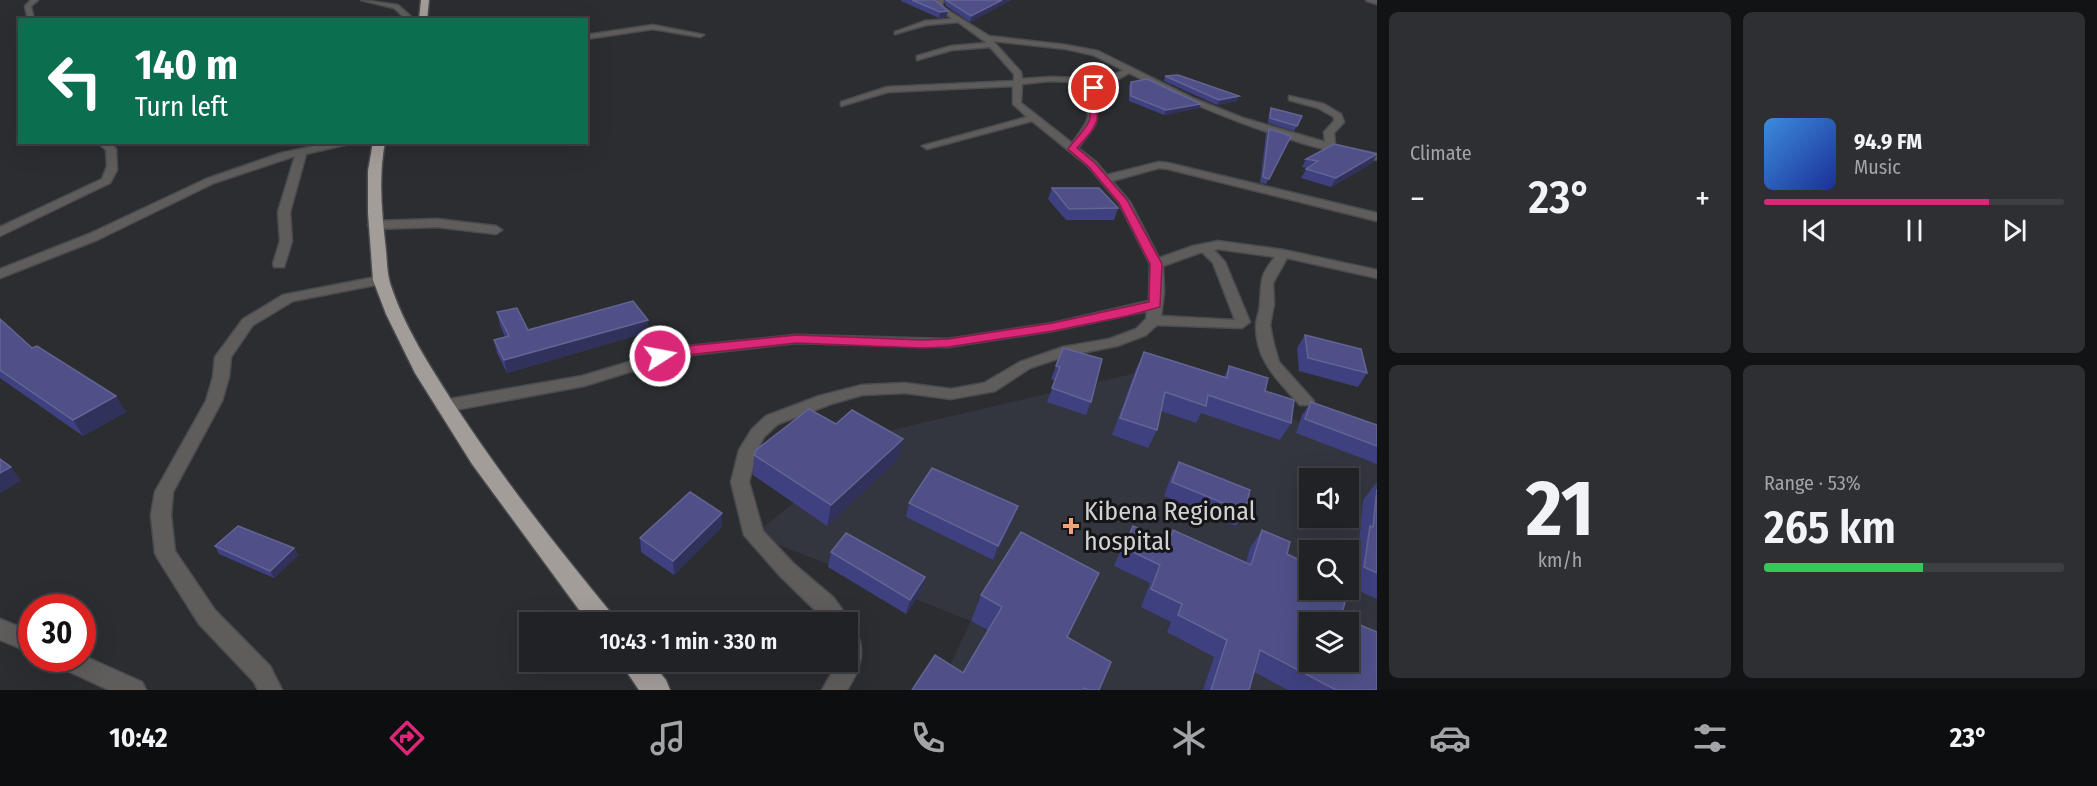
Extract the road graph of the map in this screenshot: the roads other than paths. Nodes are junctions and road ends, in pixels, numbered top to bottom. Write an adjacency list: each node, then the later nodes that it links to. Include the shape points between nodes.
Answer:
1 (35, 0): 7 (street, via 28,6)
2 (364, 0): 8 (street, via 396,6)
3 (425, 0): 9 (highway)
4 (941, 0): 10 (street, via 942,9)
5 (1369, 0): 6 (street)
6 (1377, 2)
7 (31, 18)
8 (410, 18)
9 (423, 18)
10 (959, 20): 11 (street, via 925,23); 14 (street)
11 (897, 33)
12 (700, 35): 13 (street, via 653,27)
13 (588, 37)
14 (990, 42): 15 (street); 16 (street, via 1073,48 1095,53); 18 (street, via 1018,74)
15 (920, 57)
16 (1128, 70): 17 (street); 26 (street, via 1240,120)
17 (1107, 81): 18 (street, via 1059,79); 27 (street, via 1087,93 1093,121)
18 (1018, 83): 20 (street, via 887,90); 21 (street, via 1017,104)
19 (1292, 98): 26 (street, via 1321,106 1338,116 1339,122 1329,132)
20 (844, 104)
21 (1032, 118): 25 (street); 27 (street)
22 (105, 144): 34 (street, via 111,149 112,160 111,176 106,181)
23 (343, 144): 28 (street)
24 (379, 144): 32 (highway, via 372,183)
25 (927, 146)
26 (1330, 146): 29 (street)
27 (1072, 149): 30 (street)
28 (301, 153): 37 (street, via 284,212 286,241); 39 (street, via 210,181 93,237)
29 (1377, 157)
30 (1106, 179): 31 (street, via 1168,166); 38 (street, via 1124,202)
31 (1377, 217)
32 (374, 225): 33 (street, via 437,223); 41 (highway)
33 (496, 230)
34 (0, 232)
35 (1205, 248): 36 (street, via 1226,246); 38 (street); 42 (street, via 1219,262 1243,322 1237,325)
36 (1284, 254): 40 (street); 43 (street, via 1266,283 1266,345 1272,364)
37 (279, 264)
38 (1156, 264): 42 (street)
39 (0, 274)
40 (1377, 274)
41 (381, 280): 44 (highway, via 398,322); 53 (street, via 288,298 248,322 223,357 214,401 164,492 161,515 165,553 207,617 262,674)
42 (1154, 312): 44 (street, via 1127,312 948,343 796,339 678,352 584,381); 46 (street, via 1141,332 1025,365 990,387 951,394 905,388 862,390 772,420 758,433 748,450 740,482 754,535)
43 (1306, 400)
44 (444, 406): 45 (highway, via 540,544)
45 (595, 612)
46 (832, 612)
47 (0, 629): 48 (street)
48 (18, 637)
49 (95, 672): 52 (street)
50 (642, 672): 54 (highway)
51 (846, 672): 55 (street)
52 (134, 690)
53 (270, 690)
54 (656, 690)
55 (834, 690)

